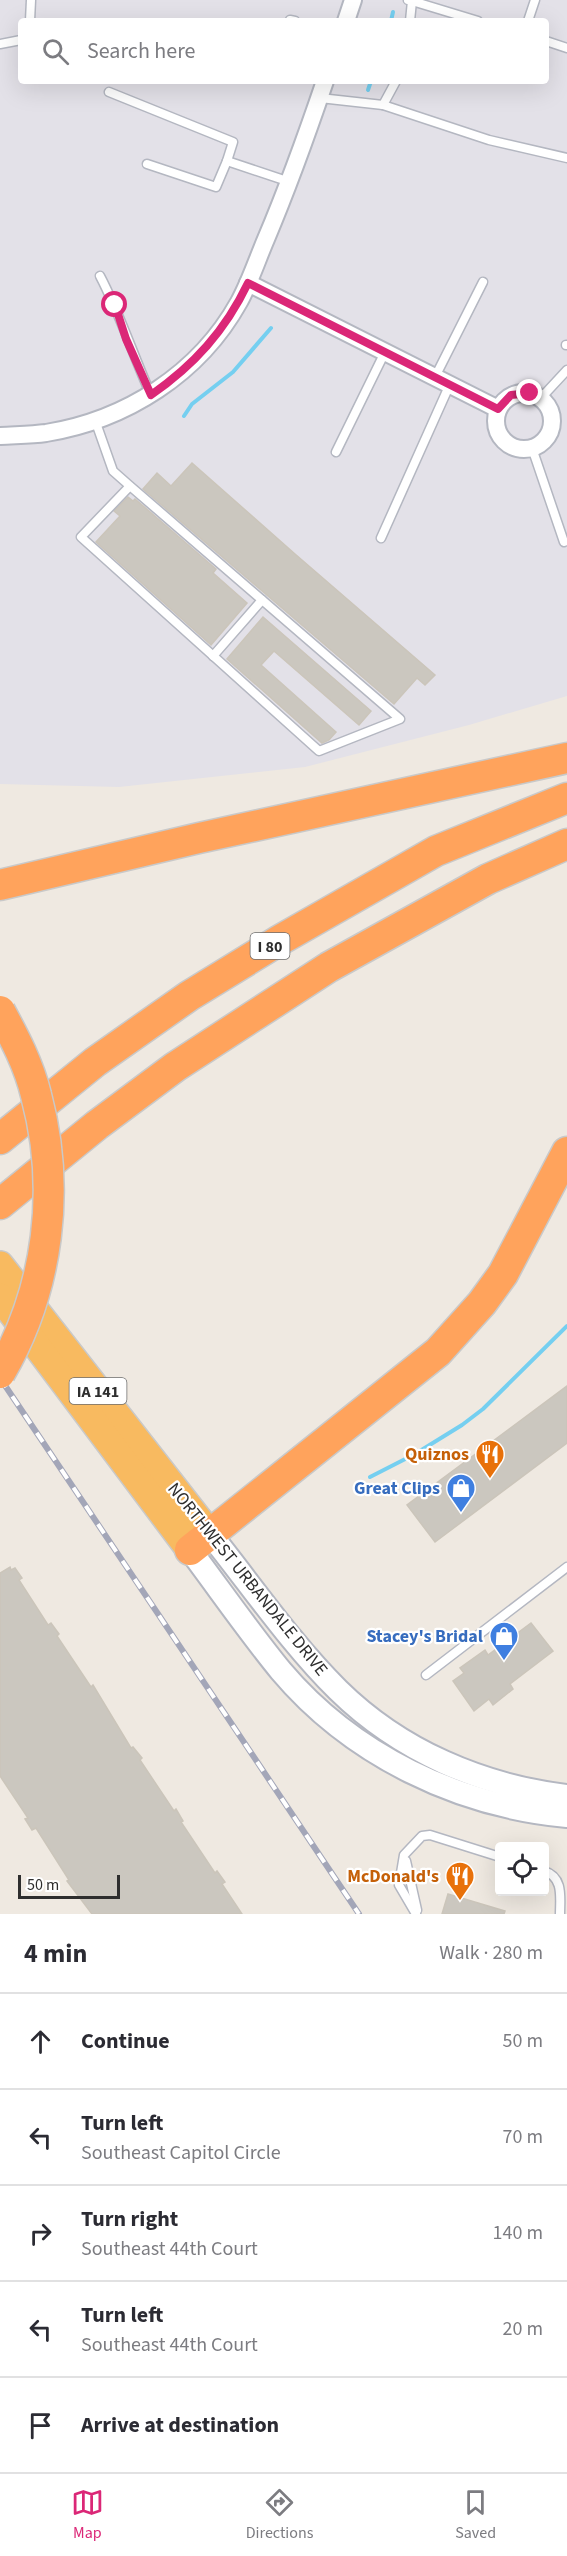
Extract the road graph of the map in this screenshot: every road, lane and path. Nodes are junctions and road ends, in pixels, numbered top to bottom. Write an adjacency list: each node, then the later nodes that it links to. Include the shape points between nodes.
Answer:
1 (31, 0): 5 (lane)
2 (353, 0): 6 (street)
3 (535, 0): 9 (lane)
4 (410, 1): 7 (lane); 8 (lane)
5 (30, 18)
6 (347, 18)
7 (410, 18)
8 (468, 18)
9 (529, 18)
10 (18, 41): 12 (lane)
11 (549, 43): 13 (lane)
12 (0, 44)
13 (567, 48)
14 (324, 84): 17 (street)
15 (394, 84): 18 (lane)
16 (109, 92): 20 (lane, via 233,142)
17 (320, 98): 18 (lane); 22 (street)
18 (383, 105): 19 (lane, via 489,140)
19 (567, 158)
20 (227, 161): 21 (lane, via 216,187); 22 (lane)
21 (147, 164)
22 (290, 183): 25 (street)
23 (100, 276): 29 (lane)
24 (483, 282): 28 (lane)
25 (248, 283): 26 (street); 29 (street, via 226,324 210,344)
26 (385, 352): 28 (street); 35 (lane)
27 (567, 370): 30 (lane)
28 (442, 381): 31 (street); 37 (lane)
29 (151, 395): 32 (street)
30 (541, 398): 31 (street, via 517,393 505,399); 34 (street, via 550,410 552,426 545,439)
31 (498, 409): 34 (street, via 496,427 506,443)
32 (95, 420): 33 (street, via 45,433); 36 (lane, via 113,471)
33 (0, 436)
34 (532, 448): 38 (lane)
35 (336, 452)
36 (130, 486): 39 (lane); 40 (lane, via 81,537)
37 (381, 538)
38 (564, 542)
39 (262, 600): 40 (lane); 40 (lane, via 399,719 319,751)
40 (213, 656)
41 (567, 758): 44 (highway)
42 (567, 798): 46 (highway, I 80, via 436,852 280,940 189,996 114,1049)
43 (567, 844): 48 (highway, via 488,879 329,967 175,1067)
44 (0, 885)
45 (0, 1011): 51 (highway, bridge, via 36,1093 49,1179 40,1279 13,1351)
46 (0, 1138)
47 (567, 1152): 52 (highway, via 502,1274 462,1328 438,1352)
48 (8, 1196)
49 (0, 1266): 52 (highway, NORTHWEST URBANDALE DRIVE / IA 141)
50 (0, 1297): 52 (highway, NORTHWEST URBANDALE DRIVE / IA 141)
51 (0, 1373)
52 (200, 1542): 55 (main road, NORTHWEST URBANDALE DRIVE, via 315,1666 366,1715 396,1737 462,1771 528,1790); 56 (main road, NORTHWEST URBANDALE DRIVE, via 282,1671 335,1723 368,1747 429,1781 510,1808)
53 (567, 1567): 54 (lane)
54 (426, 1675)
55 (567, 1796)
56 (567, 1816)
57 (495, 1855): 59 (lane, via 430,1835 422,1836 404,1855)
58 (549, 1872): 60 (lane, via 560,1887)
59 (417, 1914)
60 (560, 1914)

